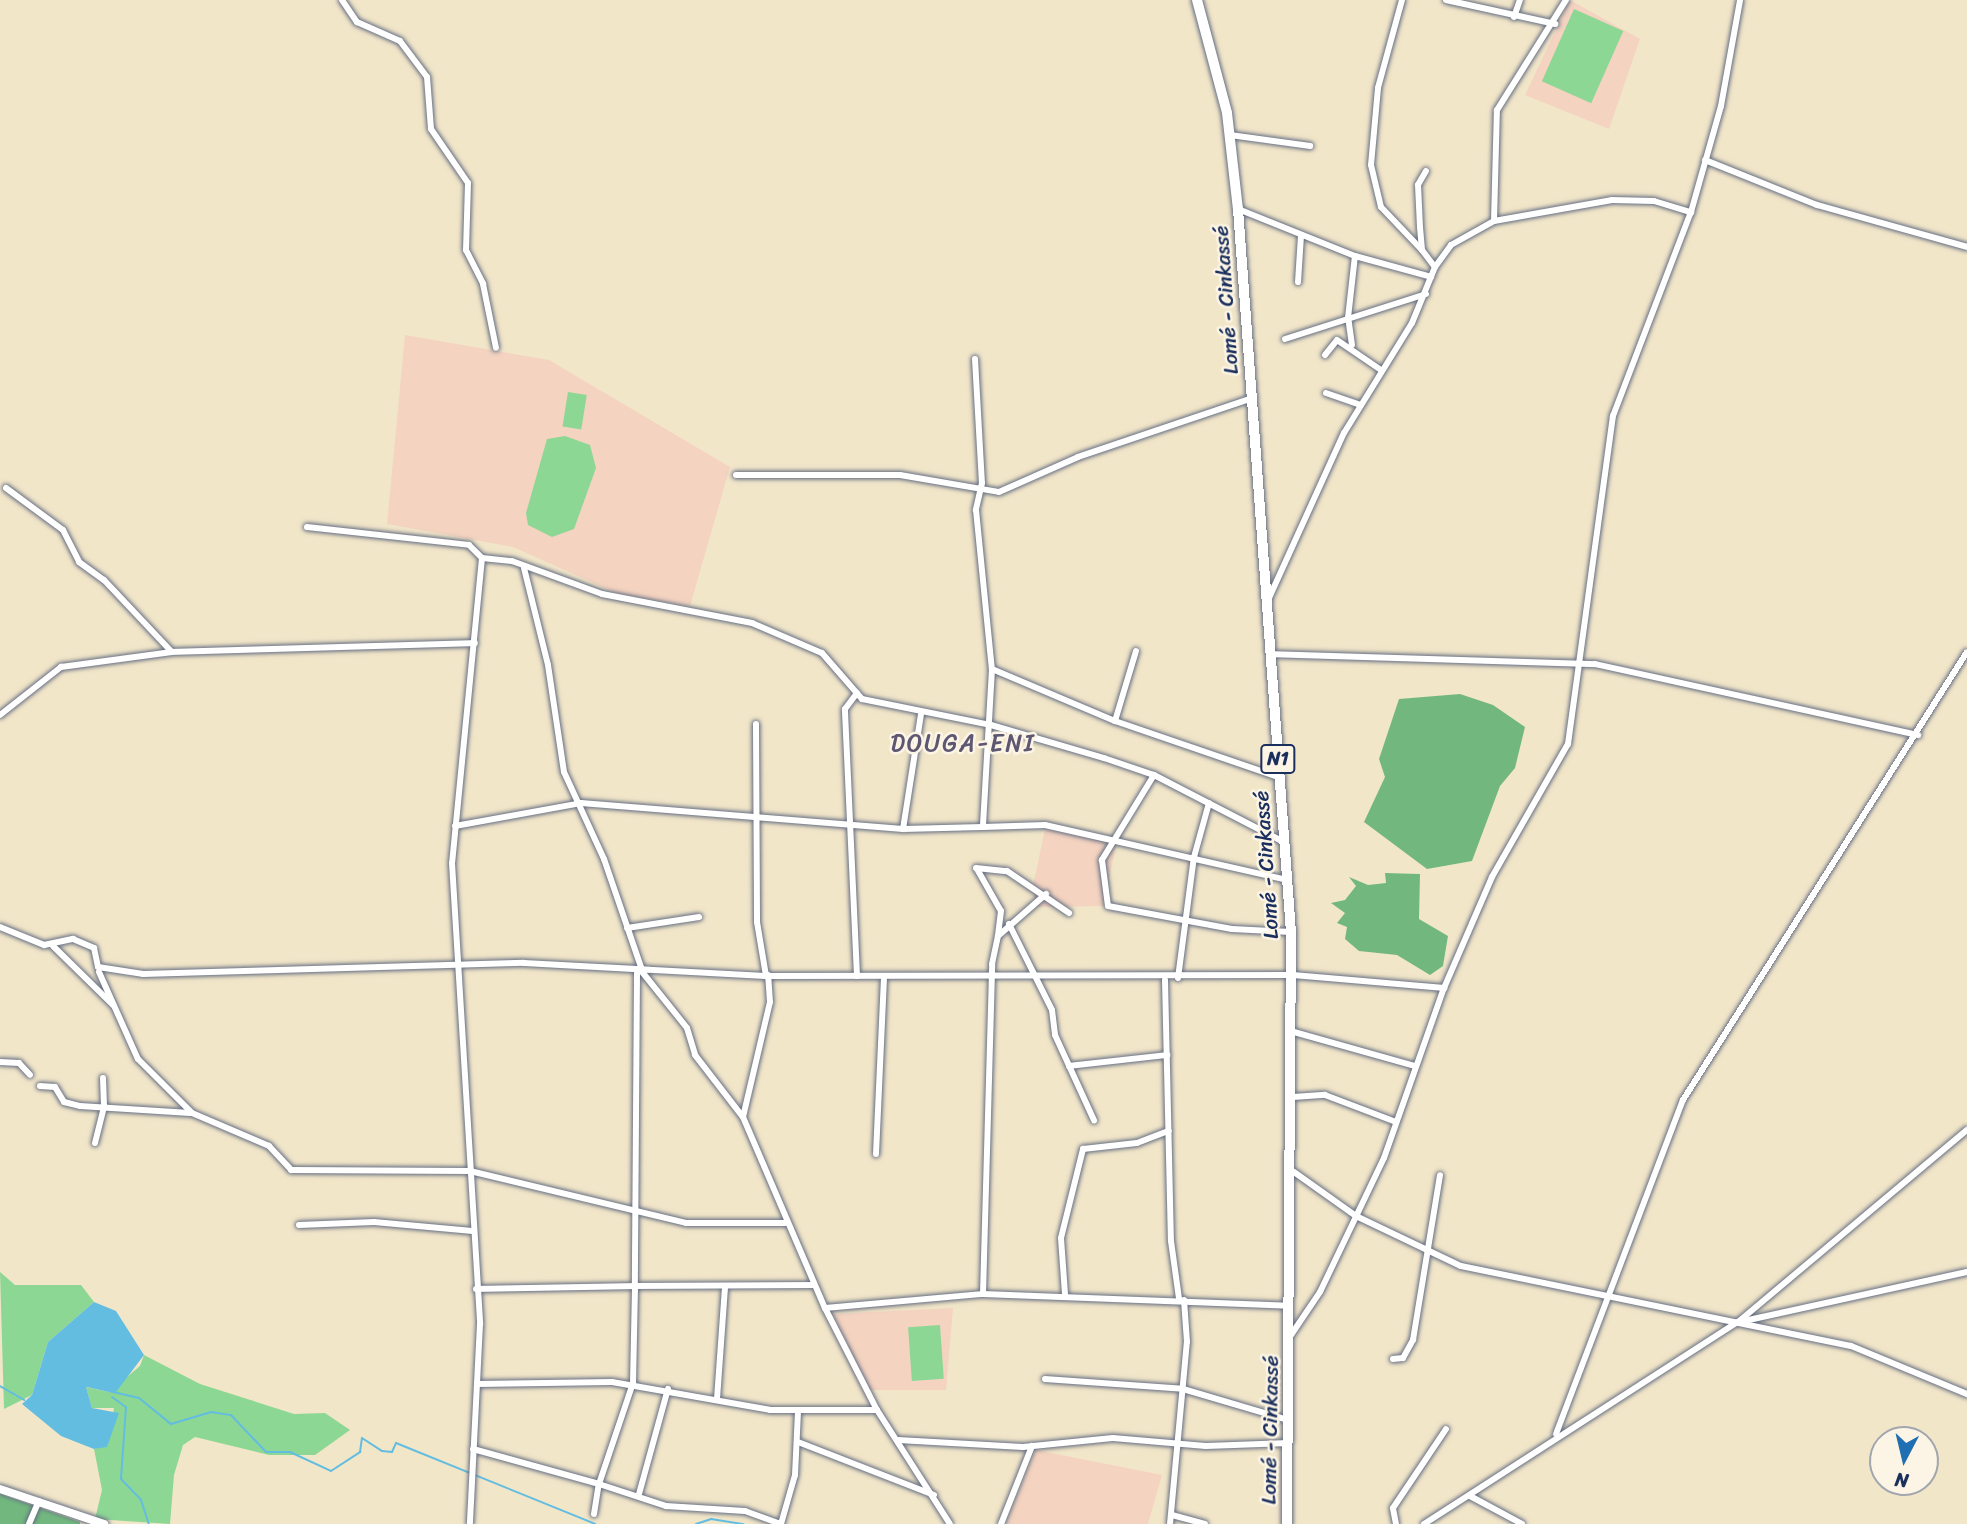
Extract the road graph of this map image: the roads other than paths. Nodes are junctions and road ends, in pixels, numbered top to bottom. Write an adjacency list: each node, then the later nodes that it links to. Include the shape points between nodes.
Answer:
1 (342, 0): 28 (street, via 357,22 400,41 427,77 431,129 468,183 466,250 483,284)
2 (1197, 0): 10 (highway, Lomé - Cinkassé / N1)
3 (1402, 0): 19 (street, via 1378,88 1371,165 1381,207)
4 (1446, 0): 8 (street)
5 (1520, 0): 8 (street)
6 (1566, 0): 9 (street)
7 (1740, 0): 12 (street)
8 (1514, 17): 9 (street)
9 (1555, 24): 16 (street, via 1497,110)
10 (1230, 135): 11 (street); 14 (highway, Lomé - Cinkassé / N1)
11 (1310, 146)
12 (1705, 160): 15 (street); 18 (street, via 1817,205)
13 (1426, 171): 19 (street, via 1418,186)
14 (1238, 209): 17 (street); 33 (highway, Lomé - Cinkassé / N1)
15 (1690, 212): 16 (street, via 1654,201 1612,200); 47 (street, via 1613,416)
16 (1494, 221): 21 (street, via 1451,245)
17 (1301, 235): 20 (street); 23 (street)
18 (1967, 247)
19 (1422, 250): 21 (street)
20 (1355, 256): 22 (street); 25 (street)
21 (1435, 267): 22 (street)
22 (1431, 276): 24 (street)
23 (1298, 282)
24 (1426, 294): 25 (street); 31 (street)
25 (1348, 318): 26 (street); 27 (street)
26 (1285, 339)
27 (1352, 345): 29 (street, via 1337,340); 31 (street)
28 (496, 348)
29 (1325, 355)
30 (975, 359): 37 (street)
31 (1381, 370): 34 (street)
32 (1326, 393): 34 (street)
33 (1252, 398): 37 (street, via 1078,457 1004,491); 41 (highway, Lomé - Cinkassé / N1)
34 (1361, 405): 41 (street)
35 (736, 475): 37 (street, via 900,475)
36 (6, 488): 44 (street, via 63,530 79,562)
37 (978, 490): 48 (street)
38 (307, 527): 39 (street, via 470,545)
39 (482, 558): 40 (street); 42 (street)
40 (524, 568): 49 (street, via 602,594 752,624 822,653); 58 (street, via 548,665 564,772)
41 (1267, 603): 46 (highway, Lomé - Cinkassé / N1)
42 (475, 643): 44 (street); 62 (street)
43 (1136, 651): 52 (street)
44 (172, 652): 51 (street, via 61,667)
45 (1967, 652): 55 (street)
46 (1270, 654): 47 (street, via 1393,653); 57 (highway, Lomé - Cinkassé / N1)
47 (1582, 665): 55 (street); 90 (street, via 1568,744 1492,877)
48 (992, 669): 52 (street); 54 (street)
49 (857, 693): 50 (street); 61 (street, via 845,709)
50 (921, 714): 54 (street); 64 (street)
51 (0, 715)
52 (1115, 720): 57 (street)
53 (756, 724): 60 (street)
54 (991, 724): 56 (street); 63 (street)
55 (1918, 735): 126 (street, via 1683,1100)
56 (1154, 775): 59 (street); 65 (street)
57 (1279, 777): 66 (highway, Lomé - Cinkassé / N1)
58 (581, 803): 60 (street); 62 (street); 75 (street)
59 (1209, 803): 66 (street); 67 (street)
60 (757, 814): 61 (street); 82 (street, via 757,922)
61 (846, 822): 64 (street); 84 (street)
62 (456, 825): 79 (street)
63 (983, 827): 64 (street); 65 (street, via 1045,825)
64 (903, 829)
65 (1112, 838): 67 (street); 72 (street, via 1102,860 1108,906)
66 (1284, 842): 68 (highway, Lomé - Cinkassé / N1)
67 (1195, 863): 68 (street); 72 (street)
68 (1287, 880): 76 (highway, Lomé - Cinkassé / N1)
69 (1046, 894): 70 (street); 73 (street); 77 (street, via 1007,871 976,868 1001,911)
70 (1069, 913)
71 (699, 917): 75 (street)
72 (1185, 920): 76 (street); 88 (street)
73 (1009, 925): 77 (street); 87 (street)
74 (0, 927): 78 (street)
75 (627, 928): 81 (street)
76 (1291, 932): 83 (highway, Lomé - Cinkassé / N1)
77 (998, 936): 86 (street)
78 (52, 946): 79 (street, via 73,939 94,948 98,967 143,974 299,974 398,963); 91 (street)
79 (459, 967): 81 (street, via 523,963); 110 (street)
80 (99, 972): 91 (street)
81 (640, 973): 82 (street); 103 (street, via 687,1028 695,1055); 113 (street)
82 (767, 975): 84 (street); 103 (street, via 770,1002)
83 (1293, 975): 88 (street); 90 (street); 92 (highway, Lomé - Cinkassé / N1)
84 (857, 976): 85 (street)
85 (884, 976): 86 (street); 109 (street)
86 (991, 976): 87 (street); 124 (street)
87 (1035, 977): 89 (street); 95 (street)
88 (1178, 978): 89 (street)
89 (1165, 980): 93 (street)
90 (1444, 988): 96 (street)
91 (115, 1007): 102 (street, via 138,1059)
92 (1294, 1032): 96 (street); 100 (highway, Lomé - Cinkassé / N1)
93 (1167, 1055): 95 (street); 107 (street)
94 (0, 1062): 97 (street, via 19,1063)
95 (1069, 1066): 104 (street)
96 (1415, 1066): 105 (street)
97 (30, 1075)
98 (103, 1078): 101 (street)
99 (40, 1086): 101 (street, via 55,1087 64,1102)
100 (1293, 1097): 105 (street, via 1325,1095); 111 (highway, Lomé - Cinkassé / N1)
101 (104, 1106): 102 (street); 108 (street)
102 (192, 1113): 110 (street, via 269,1146 291,1170)
103 (743, 1117): 115 (street)
104 (1094, 1120)
105 (1396, 1122): 114 (street)
106 (1967, 1130): 130 (street)
107 (1168, 1131): 125 (street, via 1138,1143 1083,1149 1061,1238); 127 (street)
108 (95, 1143)
109 (876, 1154)
110 (470, 1171): 113 (street); 117 (street)
111 (1294, 1172): 114 (street); 128 (highway, Lomé - Cinkassé / N1)
112 (1440, 1175): 118 (street)
113 (634, 1213): 115 (street, via 686,1223); 121 (street)
114 (1356, 1216): 118 (street); 131 (street, via 1320,1292)
115 (785, 1223): 120 (street)
116 (299, 1225): 117 (street, via 374,1222)
117 (473, 1231): 123 (street)
118 (1426, 1252): 126 (street, via 1461,1266); 132 (street, via 1410,1349)
119 (1967, 1272): 130 (street)
120 (814, 1285): 122 (street); 129 (street)
121 (635, 1286): 122 (street); 123 (street); 134 (street)
122 (725, 1287): 139 (street)
123 (476, 1289): 135 (street)
124 (983, 1294): 125 (street); 129 (street)
125 (1065, 1294): 127 (street)
126 (1608, 1298): 130 (street); 144 (street)
127 (1182, 1299): 128 (street); 137 (street)
128 (1289, 1306): 131 (highway, Lomé - Cinkassé / N1)
129 (825, 1308): 140 (street)
130 (1738, 1322): 138 (street, via 1851,1346); 144 (street)
131 (1290, 1335): 142 (highway, Lomé - Cinkassé / N1)
132 (1393, 1359)
133 (1045, 1379): 137 (street)
134 (633, 1383): 135 (street); 136 (street); 151 (street)
135 (477, 1384): 150 (street)
136 (668, 1389): 139 (street); 153 (street)
137 (1182, 1389): 142 (street); 147 (street)
138 (1967, 1394)
139 (717, 1399): 141 (street)
140 (877, 1410): 141 (street); 145 (street)
141 (798, 1411): 146 (street)
142 (1290, 1421): 148 (highway, Lomé - Cinkassé / N1)
143 (1447, 1429): 167 (street, via 1393,1508)
144 (1556, 1434): 155 (street)
145 (898, 1440): 149 (street); 154 (street)
146 (798, 1442): 153 (street, via 781,1524 745,1511 666,1506); 154 (street)
147 (1177, 1443): 148 (street); 149 (street, via 1113,1438); 158 (street)
148 (1289, 1443): 166 (highway, Lomé - Cinkassé / N1)
149 (1032, 1446): 163 (street)
150 (473, 1450): 151 (street); 161 (street)
151 (599, 1484): 153 (street); 157 (street)
152 (0, 1489): 156 (main road)
153 (639, 1494)
154 (934, 1495): 162 (street)
155 (1470, 1496): 168 (street); 169 (street)
156 (38, 1501): 159 (street); 160 (main road)
157 (594, 1514)
158 (1172, 1515): 164 (street); 165 (street)
159 (29, 1524)
160 (104, 1524)
161 (470, 1524)
162 (950, 1524)
163 (1001, 1524)
164 (1170, 1524)
165 (1205, 1524)
166 (1287, 1524)
167 (1396, 1524)
168 (1424, 1524)
169 (1522, 1524)

